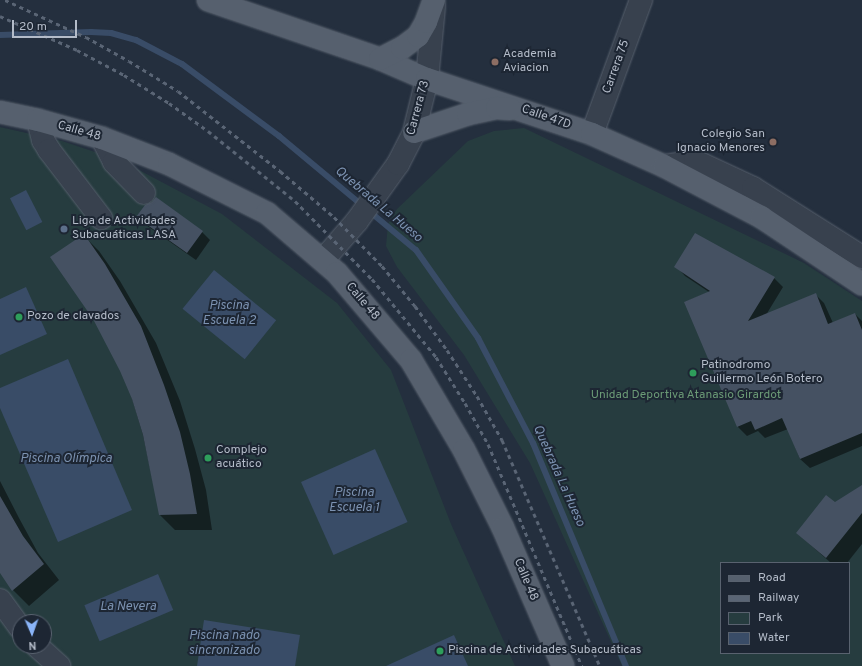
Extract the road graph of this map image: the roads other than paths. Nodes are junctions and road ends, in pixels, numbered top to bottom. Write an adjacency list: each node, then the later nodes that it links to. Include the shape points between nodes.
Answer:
1 (208, 0): 4 (main road, Calle 47D)
2 (434, 0): 4 (main road, via 418,36); 5 (street, Carrera 73)
3 (641, 0): 10 (street, Carrera 75)
4 (380, 59): 5 (main road, Calle 47D)
5 (427, 79): 6 (main road, Calle 47D); 9 (street, Carrera 73)
6 (525, 110): 9 (main road, via 497,108 468,114); 10 (main road, Calle 47D)
7 (0, 112): 8 (main road, Calle 48)
8 (38, 120): 11 (main road, Calle 48); 14 (street, via 43,140 49,150)
9 (414, 132): 16 (street, Carrera 73, via 398,164 358,221)
10 (592, 134): 12 (main road, Calle 47D)
11 (102, 138): 13 (street, via 114,162); 16 (main road, Calle 48, via 169,164 267,213)
12 (664, 166): 15 (street, via 695,161 753,188); 17 (main road, Calle 47D, via 761,217)
13 (144, 193)
14 (101, 218)
15 (861, 254): 17 (street)
16 (324, 260): 23 (main road, Calle 48, via 338,273 411,360 464,450 503,528)
17 (844, 272): 18 (main road, Calle 47D)
18 (862, 284)
19 (0, 600): 20 (street)
20 (12, 617)
21 (46, 654): 22 (street)
22 (59, 666)
23 (563, 666)

